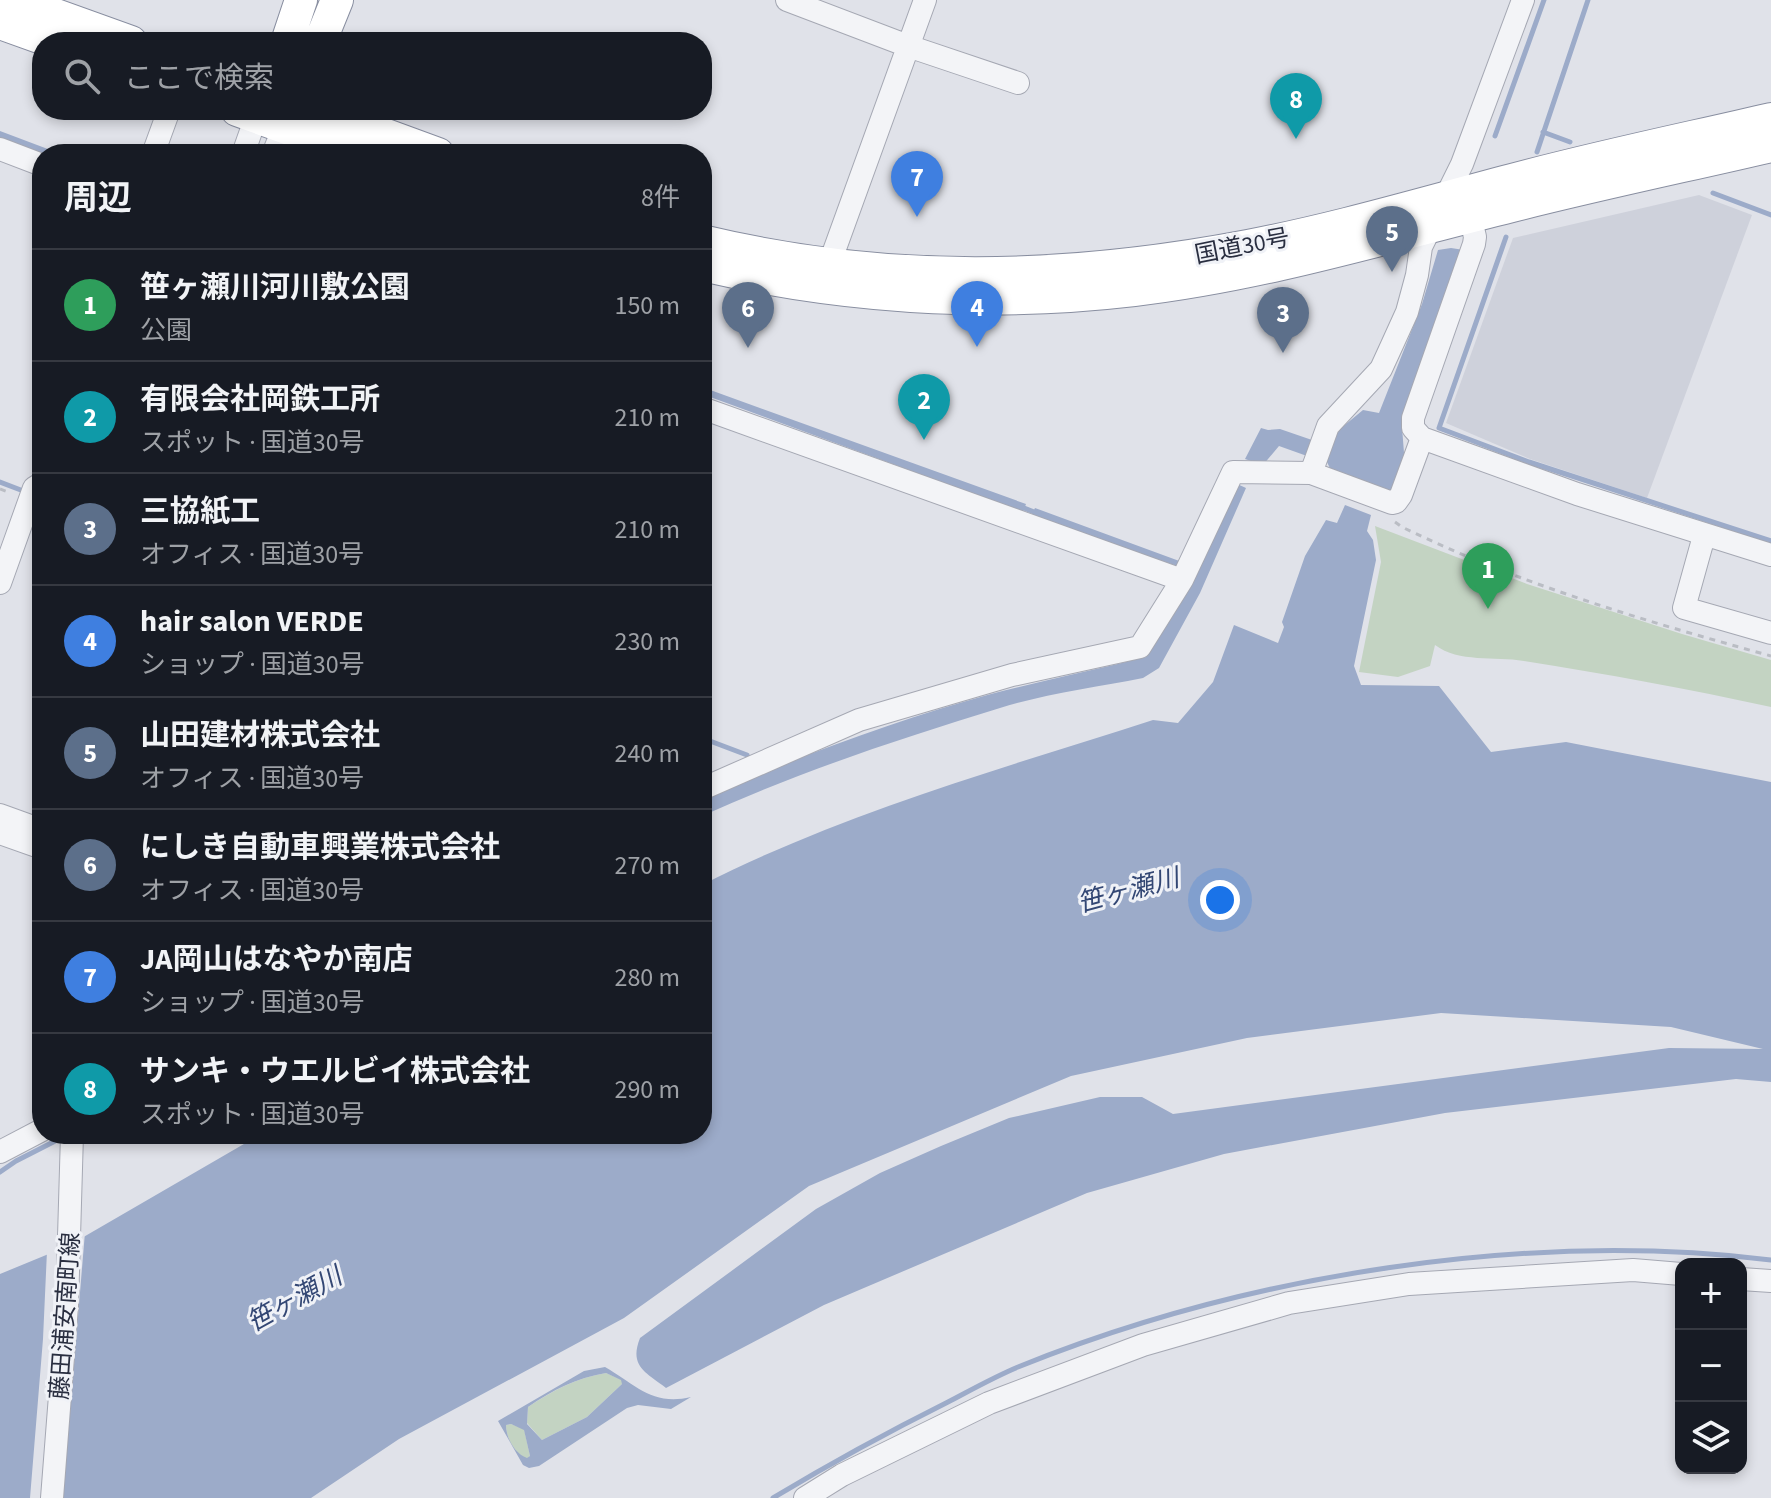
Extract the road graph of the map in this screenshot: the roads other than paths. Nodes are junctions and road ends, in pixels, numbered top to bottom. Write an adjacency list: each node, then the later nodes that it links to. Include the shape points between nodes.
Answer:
1 (14, 0): 8 (highway)
2 (301, 0): 9 (highway)
3 (337, 0): 10 (highway)
4 (787, 0): 12 (street)
5 (925, 0): 12 (street)
6 (1523, 0): 25 (street, via 1462,164)
7 (0, 23): 11 (highway)
8 (103, 32)
9 (290, 32)
10 (324, 32)
11 (32, 34)
12 (908, 46): 13 (street); 28 (street)
13 (1018, 83)
14 (1771, 119): 25 (highway, 国道30号)
15 (165, 120): 18 (street)
16 (345, 120): 21 (highway)
17 (267, 121): 19 (street); 20 (highway)
18 (157, 144)
19 (250, 144)
20 (331, 144)
21 (411, 144)
22 (1771, 146): 25 (highway, 国道30号)
23 (0, 149): 24 (street)
24 (32, 161)
25 (1460, 202): 26 (highway, 国道30号); 28 (highway, 国道30号, via 1250,246 1053,272 926,274); 31 (street, via 1474,244 1413,418 1413,428)
26 (1431, 227): 29 (highway, 国道30号, via 1245,271 1134,290 1054,296 871,293); 32 (street, via 1421,247 1407,312 1381,369 1335,417)
27 (712, 244): 28 (highway, 国道30号)
28 (829, 265)
29 (712, 267)
30 (712, 411): 36 (street)
31 (1422, 438): 32 (street, via 1396,502 1347,488); 34 (street)
32 (1313, 467): 36 (street, via 1233,472)
33 (32, 500): 37 (street)
34 (1704, 536): 35 (street); 38 (street, via 1684,608)
35 (1771, 555)
36 (1185, 572): 39 (street, via 1140,647 1012,675 859,720)
37 (0, 583)
38 (1771, 633)
39 (712, 785)
40 (0, 815): 41 (street)
41 (32, 827)
42 (0, 833): 43 (street)
43 (32, 844)
44 (32, 1135): 46 (street)
45 (72, 1144): 50 (street, 藤田浦安南町線, via 67,1306)
46 (0, 1152)
47 (1675, 1274): 51 (street, via 1633,1270 1409,1284 1289,1303 1143,1345 989,1403)
48 (1747, 1279): 49 (street)
49 (1771, 1281)
50 (52, 1498)
51 (805, 1498)

